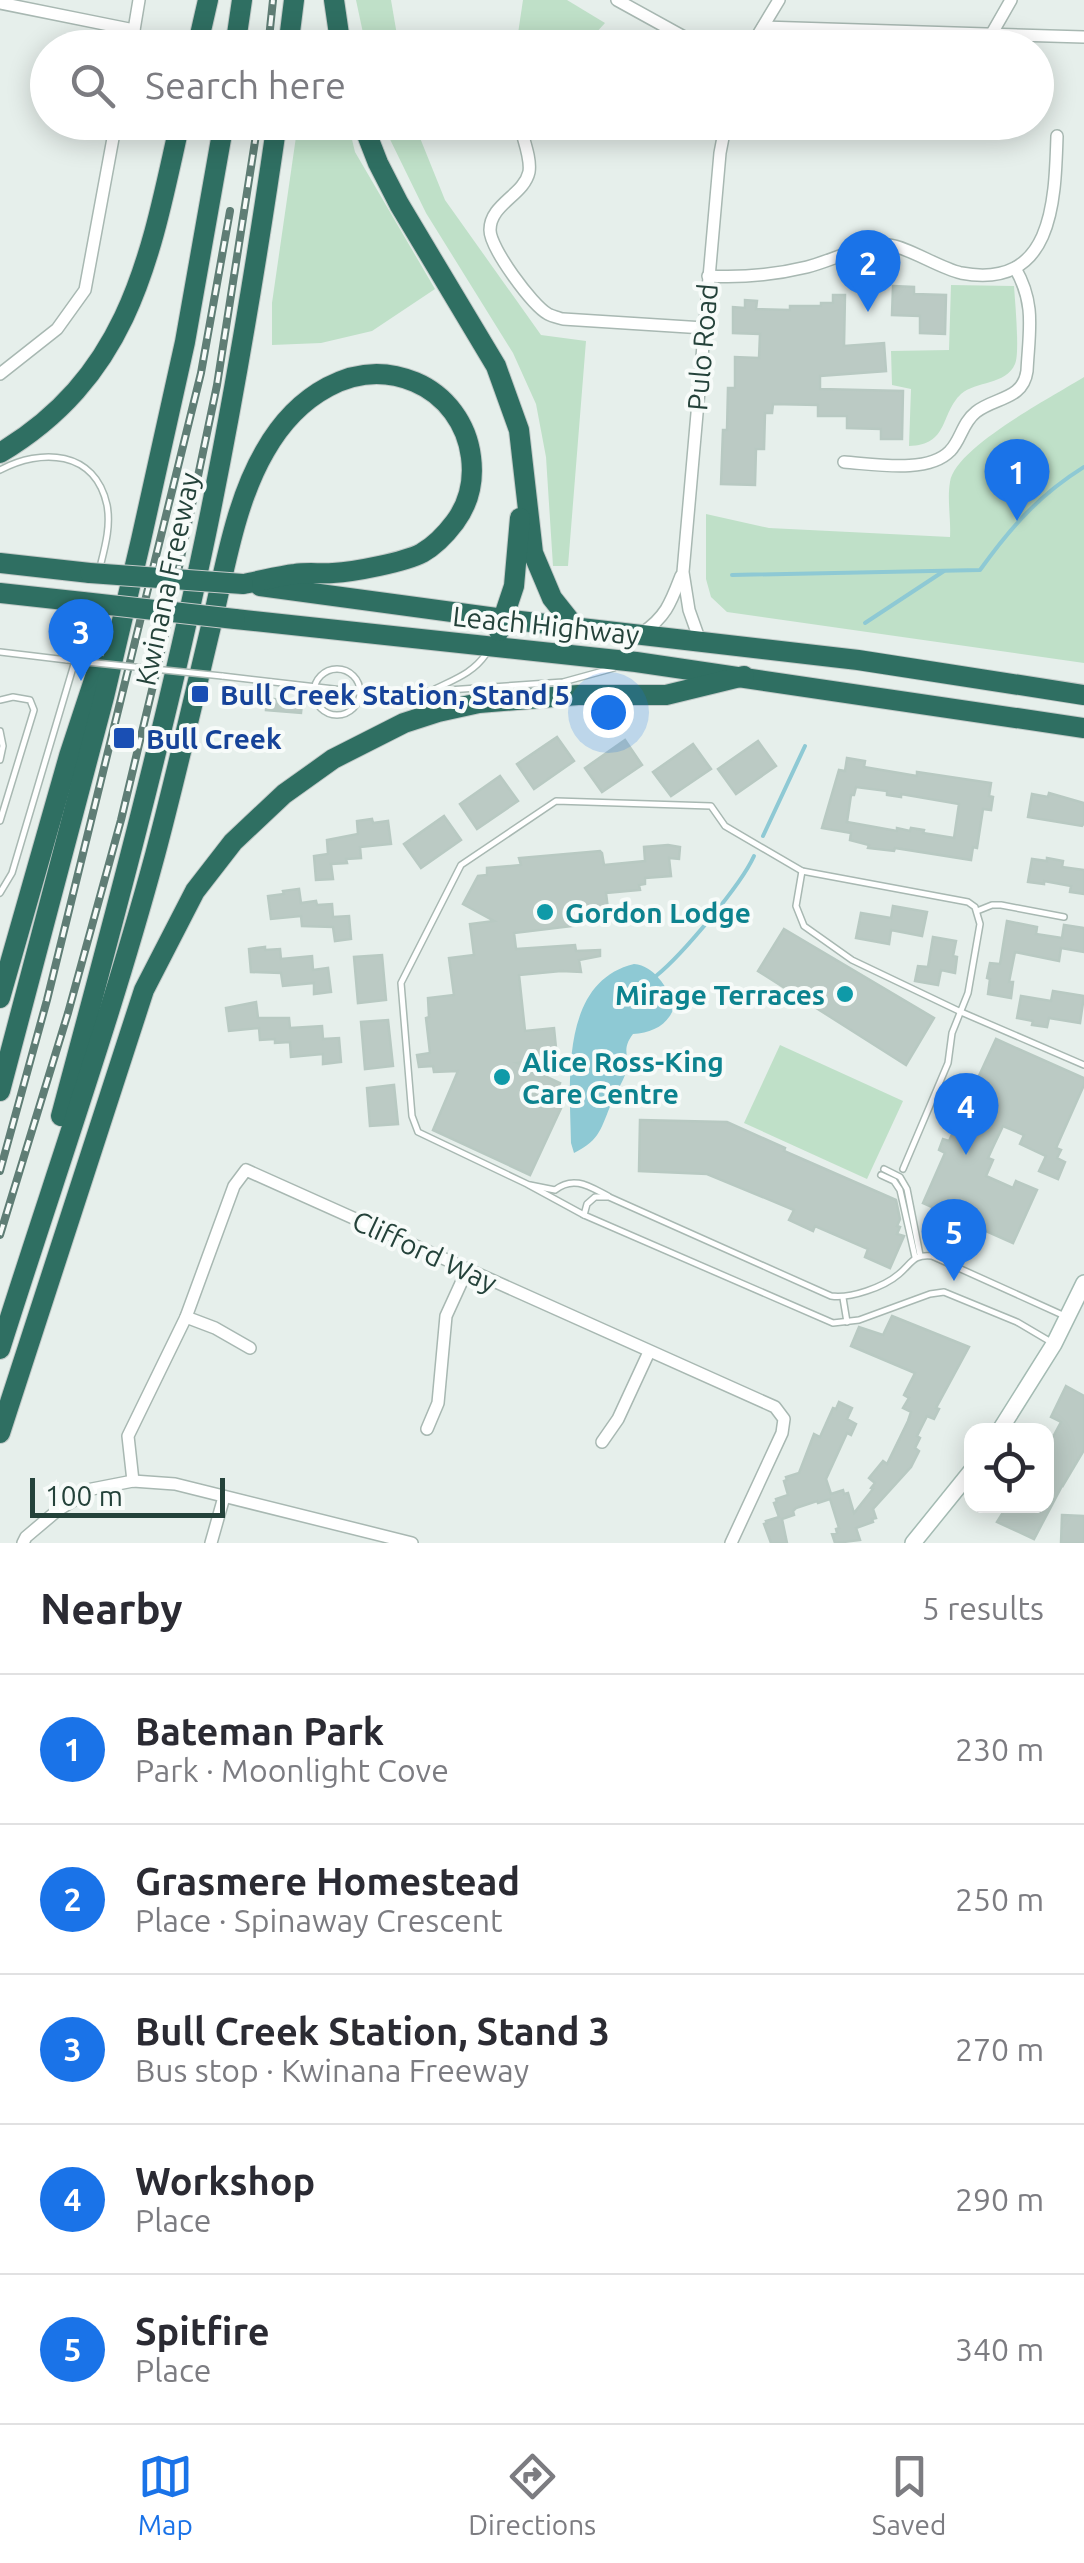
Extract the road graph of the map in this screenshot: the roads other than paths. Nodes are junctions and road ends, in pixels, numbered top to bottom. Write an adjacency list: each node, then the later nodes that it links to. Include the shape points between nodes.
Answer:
1 (140, 0): 11 (street)
2 (208, 0): 12 (highway)
3 (242, 0): 13 (highway)
4 (294, 0): 14 (highway)
5 (334, 0): 15 (highway)
6 (617, 0): 16 (street)
7 (780, 0): 10 (street)
8 (1011, 0): 19 (street)
9 (0, 2): 11 (street)
10 (763, 27): 17 (street); 18 (street)
11 (134, 30)
12 (202, 30)
13 (238, 30)
14 (290, 30)
15 (338, 30)
16 (671, 30)
17 (761, 30)
18 (848, 30)
19 (994, 30)
20 (1054, 36): 21 (street)
21 (1084, 37)
22 (1057, 136): 30 (street, via 1044,236)
23 (113, 140): 33 (street, via 85,290 57,328)
24 (176, 140): 34 (highway, via 154,239 122,323 78,388 47,420)
25 (221, 140): 38 (highway, Kwinana Freeway)
26 (275, 140): 81 (highway, Kwinana Freeway, via 236,380 172,684)
27 (369, 140): 37 (highway, via 399,204 496,366)
28 (524, 140): 32 (street, via 530,168 525,182 497,210 490,228 494,247 536,304 563,319)
29 (723, 140): 31 (street, Pulo Road)
30 (1016, 268): 31 (street, via 1003,274 959,272 890,245 766,276); 35 (street, via 1030,303 1028,370 1019,390 978,410 941,460 924,466)
31 (708, 276): 32 (street, Pulo Road)
32 (704, 328): 40 (street, Pulo Road)
33 (0, 374)
34 (0, 452)
35 (844, 462)
36 (0, 470): 42 (lane, via 44,455 73,462 94,478 109,520)
37 (524, 470): 44 (highway, via 514,586); 45 (highway, via 533,554 552,598)
38 (141, 540): 65 (highway, via 69,756); 68 (highway, Kwinana Freeway)
39 (0, 563): 42 (highway, Leach Highway)
40 (683, 572): 46 (street, Pulo Road, via 659,621); 47 (street, Pulo Road)
41 (243, 584): 42 (highway, Leach Highway, bridge); 44 (highway, Leach Highway); 83 (highway, via 365,569 419,554 443,537 462,513 472,467 460,422 445,402 404,378 356,375 306,400 264,452 231,542 155,855)
42 (90, 590): 43 (highway, Leach Highway); 48 (highway, Leach Highway, bridge, via 235,619); 62 (lane, via 12,873)
43 (0, 593)
44 (504, 619): 45 (highway, Leach Highway); 48 (highway)
45 (576, 627): 46 (highway, Leach Highway)
46 (640, 634): 47 (highway, Leach Highway)
47 (700, 640): 55 (highway, Leach Highway)
48 (492, 646): 50 (highway, Leach Highway); 53 (lane, via 474,669)
49 (0, 652): 52 (lane, bridge)
50 (636, 662): 51 (highway, Leach Highway); 53 (lane, via 563,682)
51 (744, 676): 57 (highway, Leach Highway); 88 (highway, via 666,694 518,699 421,717 333,759 233,842 195,891 144,990)
52 (314, 687): 54 (lane); 54 (lane, via 336,669 350,672); 54 (lane, via 316,702 334,715 350,712)
53 (432, 690): 54 (lane)
54 (360, 692)
55 (1084, 694)
56 (0, 700): 60 (lane, via 22,697 34,710)
57 (1084, 728)
58 (0, 731): 59 (lane)
59 (0, 760)
60 (0, 822)
61 (802, 872): 63 (lane, via 960,899); 66 (lane, via 796,906 804,926 852,960); 71 (lane, via 725,826 710,806 556,801 461,865 402,984 413,1120 427,1138)
62 (0, 893)
63 (977, 911): 64 (lane, via 1001,905); 66 (lane)
64 (1064, 916)
65 (0, 998)
66 (962, 1012): 67 (lane); 69 (lane, via 948,1063)
67 (1084, 1065)
68 (0, 1091)
69 (902, 1169)
70 (883, 1172): 74 (lane, via 900,1190)
71 (527, 1184): 72 (lane, via 556,1190 574,1182); 73 (lane)
72 (609, 1196): 73 (lane, via 596,1196); 77 (lane)
73 (584, 1215): 80 (lane, via 833,1323)
74 (918, 1256): 77 (lane, via 897,1276); 79 (lane, via 932,1256)
75 (467, 1270): 78 (street, Clifford Way, via 246,1170 234,1186); 85 (street, Clifford Way); 87 (street, via 446,1316 438,1402)
76 (1084, 1283): 79 (main road)
77 (844, 1298): 80 (lane)
78 (186, 1317): 84 (street); 91 (street, Clifford Way, via 128,1436)
79 (1067, 1317): 82 (main road)
80 (846, 1322): 82 (lane, via 944,1292)
81 (0, 1330)
82 (1054, 1344): 86 (main road)
83 (0, 1348)
84 (250, 1348)
85 (649, 1352): 89 (street); 96 (street, Clifford Way, via 775,1407 784,1419)
86 (1004, 1423)
87 (427, 1429)
88 (0, 1433)
89 (602, 1442)
90 (964, 1480): 97 (main road)
91 (133, 1481): 92 (street); 93 (street, via 92,1489)
92 (224, 1498): 94 (street); 95 (street)
93 (23, 1543)
94 (212, 1543)
95 (412, 1543)
96 (732, 1543)
97 (913, 1543)

